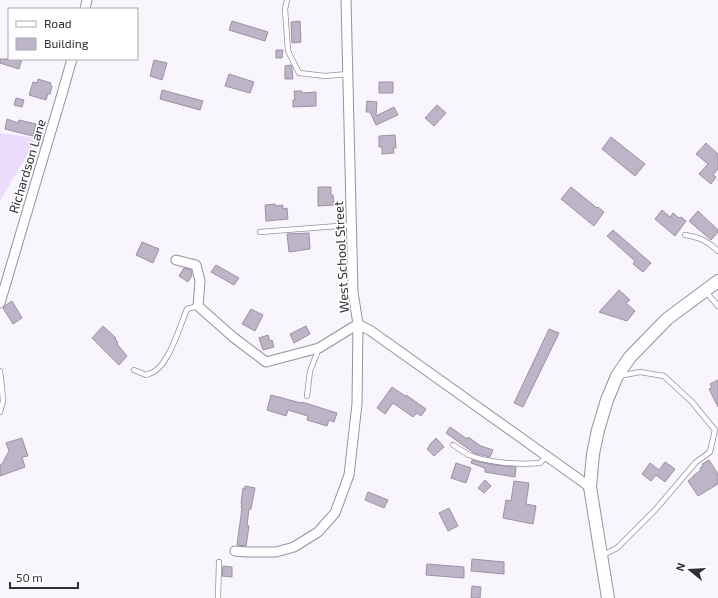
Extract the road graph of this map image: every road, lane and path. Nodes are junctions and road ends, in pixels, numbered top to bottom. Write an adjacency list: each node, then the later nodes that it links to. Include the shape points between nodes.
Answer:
1 (287, 0): 4 (lane, via 285,9 288,51 299,73 325,76)
2 (346, 0): 4 (street, West School Street)
3 (72, 60): 12 (street, Richardson Lane)
4 (348, 74): 5 (street, West School Street)
5 (352, 225): 6 (lane); 15 (street, West School Street, via 353,292)
6 (260, 232)
7 (685, 236): 8 (lane, via 707,241)
8 (718, 251)
9 (176, 260): 13 (street, via 196,265 200,281)
10 (718, 281): 11 (main road)
11 (705, 291): 14 (lane); 19 (main road, via 667,319 630,356)
12 (0, 303)
13 (198, 306): 16 (street, via 266,362); 17 (lane, via 187,309 165,360 155,371 146,375)
14 (718, 306)
15 (358, 324): 16 (street); 23 (street, West School Street, via 371,330); 25 (street, via 357,404 349,475 335,513 318,532 294,547 276,552)
16 (319, 348): 20 (lane, via 310,371)
17 (134, 370)
18 (0, 371): 21 (lane, via 3,401)
19 (617, 376): 24 (main road, via 598,430); 26 (lane, via 640,372 664,376 692,402 715,430 710,452 696,462 656,509 616,548)
20 (307, 396)
21 (0, 412)
22 (453, 445): 23 (lane, via 480,459 506,463 540,463)
23 (547, 456): 24 (street, West School Street)
24 (590, 487): 26 (main road)
25 (235, 551)
26 (602, 556): 29 (main road)
27 (219, 562): 28 (lane)
28 (218, 598)
29 (608, 598)

